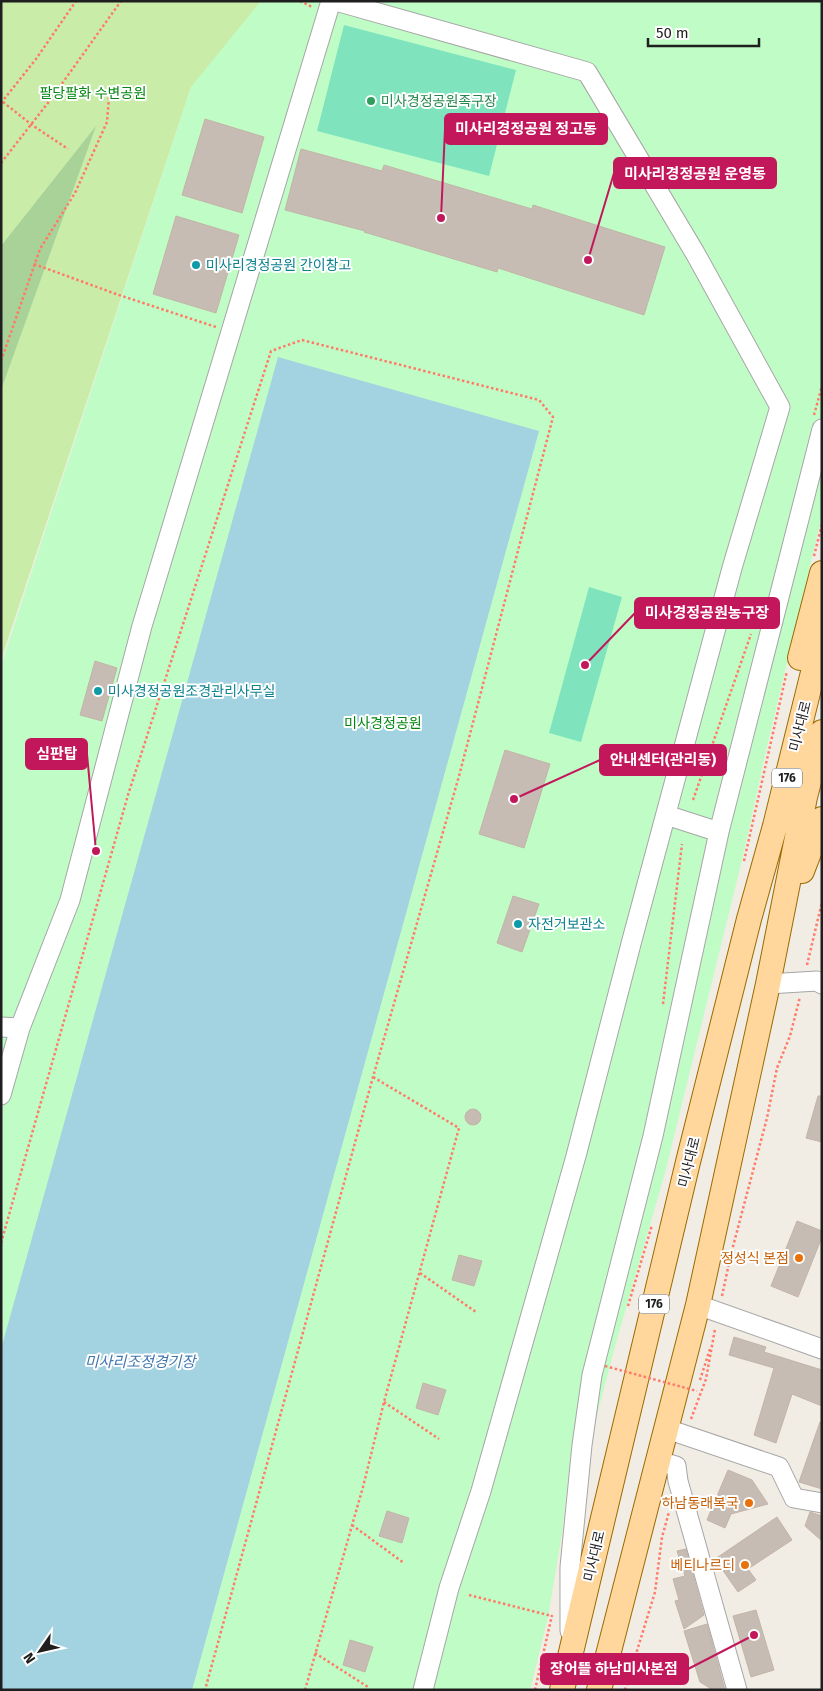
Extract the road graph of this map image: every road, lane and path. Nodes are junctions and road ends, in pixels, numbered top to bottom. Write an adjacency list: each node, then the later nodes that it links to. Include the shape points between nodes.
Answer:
1 (76, 1): 6 (path)
2 (122, 1): 7 (path)
3 (331, 1): 11 (lane)
4 (336, 1): 19 (lane, via 587,72 695,253 780,407 732,568)
5 (109, 97): 10 (path, via 107,122 75,193)
6 (2, 103): 7 (path)
7 (32, 125): 8 (path); 9 (path)
8 (68, 149)
9 (1, 163)
10 (34, 264): 11 (path); 12 (path)
11 (231, 332): 27 (lane, via 142,626 70,900)
12 (1, 361)
13 (822, 429): 21 (lane)
14 (822, 524): 15 (path)
15 (817, 566): 23 (main road, via 787,709 782,750 756,846)
16 (822, 636): 23 (main road, 미사대로 / 176)
17 (789, 663): 22 (path)
18 (822, 732): 24 (main road, 미사대로 / 176, via 805,797)
19 (666, 814): 21 (lane); 56 (lane, via 576,1156 481,1492 449,1588)
20 (822, 819): 24 (main road)
21 (719, 832): 52 (lane, via 653,1136 592,1376 570,1567)
22 (743, 866)
23 (749, 919): 52 (main road, 미사대로 / 176)
24 (779, 929): 25 (main road, 미사대로 / 176)
25 (768, 984): 26 (lane, via 817,981); 33 (main road, 미사대로 / 176)
26 (822, 984)
27 (11, 1027): 29 (lane)
28 (373, 1077): 31 (path, via 459,776 553,417 539,400 302,340 271,351 128,795); 32 (path, via 459,1128); 54 (path)
29 (1, 1095)
30 (653, 1220): 35 (path)
31 (1, 1242)
32 (420, 1273): 34 (path); 43 (path)
33 (698, 1304): 37 (lane); 44 (main road, 미사대로 / 176)
34 (476, 1312)
35 (626, 1315)
36 (711, 1346): 41 (path)
37 (822, 1349)
38 (613, 1361): 40 (path)
39 (605, 1366): 42 (path, bridge)
40 (611, 1370)
41 (700, 1382)
42 (697, 1391)
43 (384, 1402): 45 (path); 48 (path)
44 (667, 1429): 46 (main road, 미사대로 / 176); 47 (lane, via 779,1467 794,1498)
45 (439, 1439)
46 (659, 1460): 59 (main road, 미사대로 / 176); 60 (lane, via 676,1466)
47 (822, 1503)
48 (352, 1525): 49 (path); 51 (path)
49 (404, 1563)
50 (469, 1594): 57 (path, via 552,1616)
51 (316, 1653): 53 (path); 55 (path)
52 (569, 1660): 58 (main road, 미사대로 / 176)
53 (368, 1687)
54 (205, 1690)
55 (305, 1690)
56 (423, 1690)
57 (535, 1690)
58 (562, 1690)
59 (600, 1690)
60 (737, 1690)

